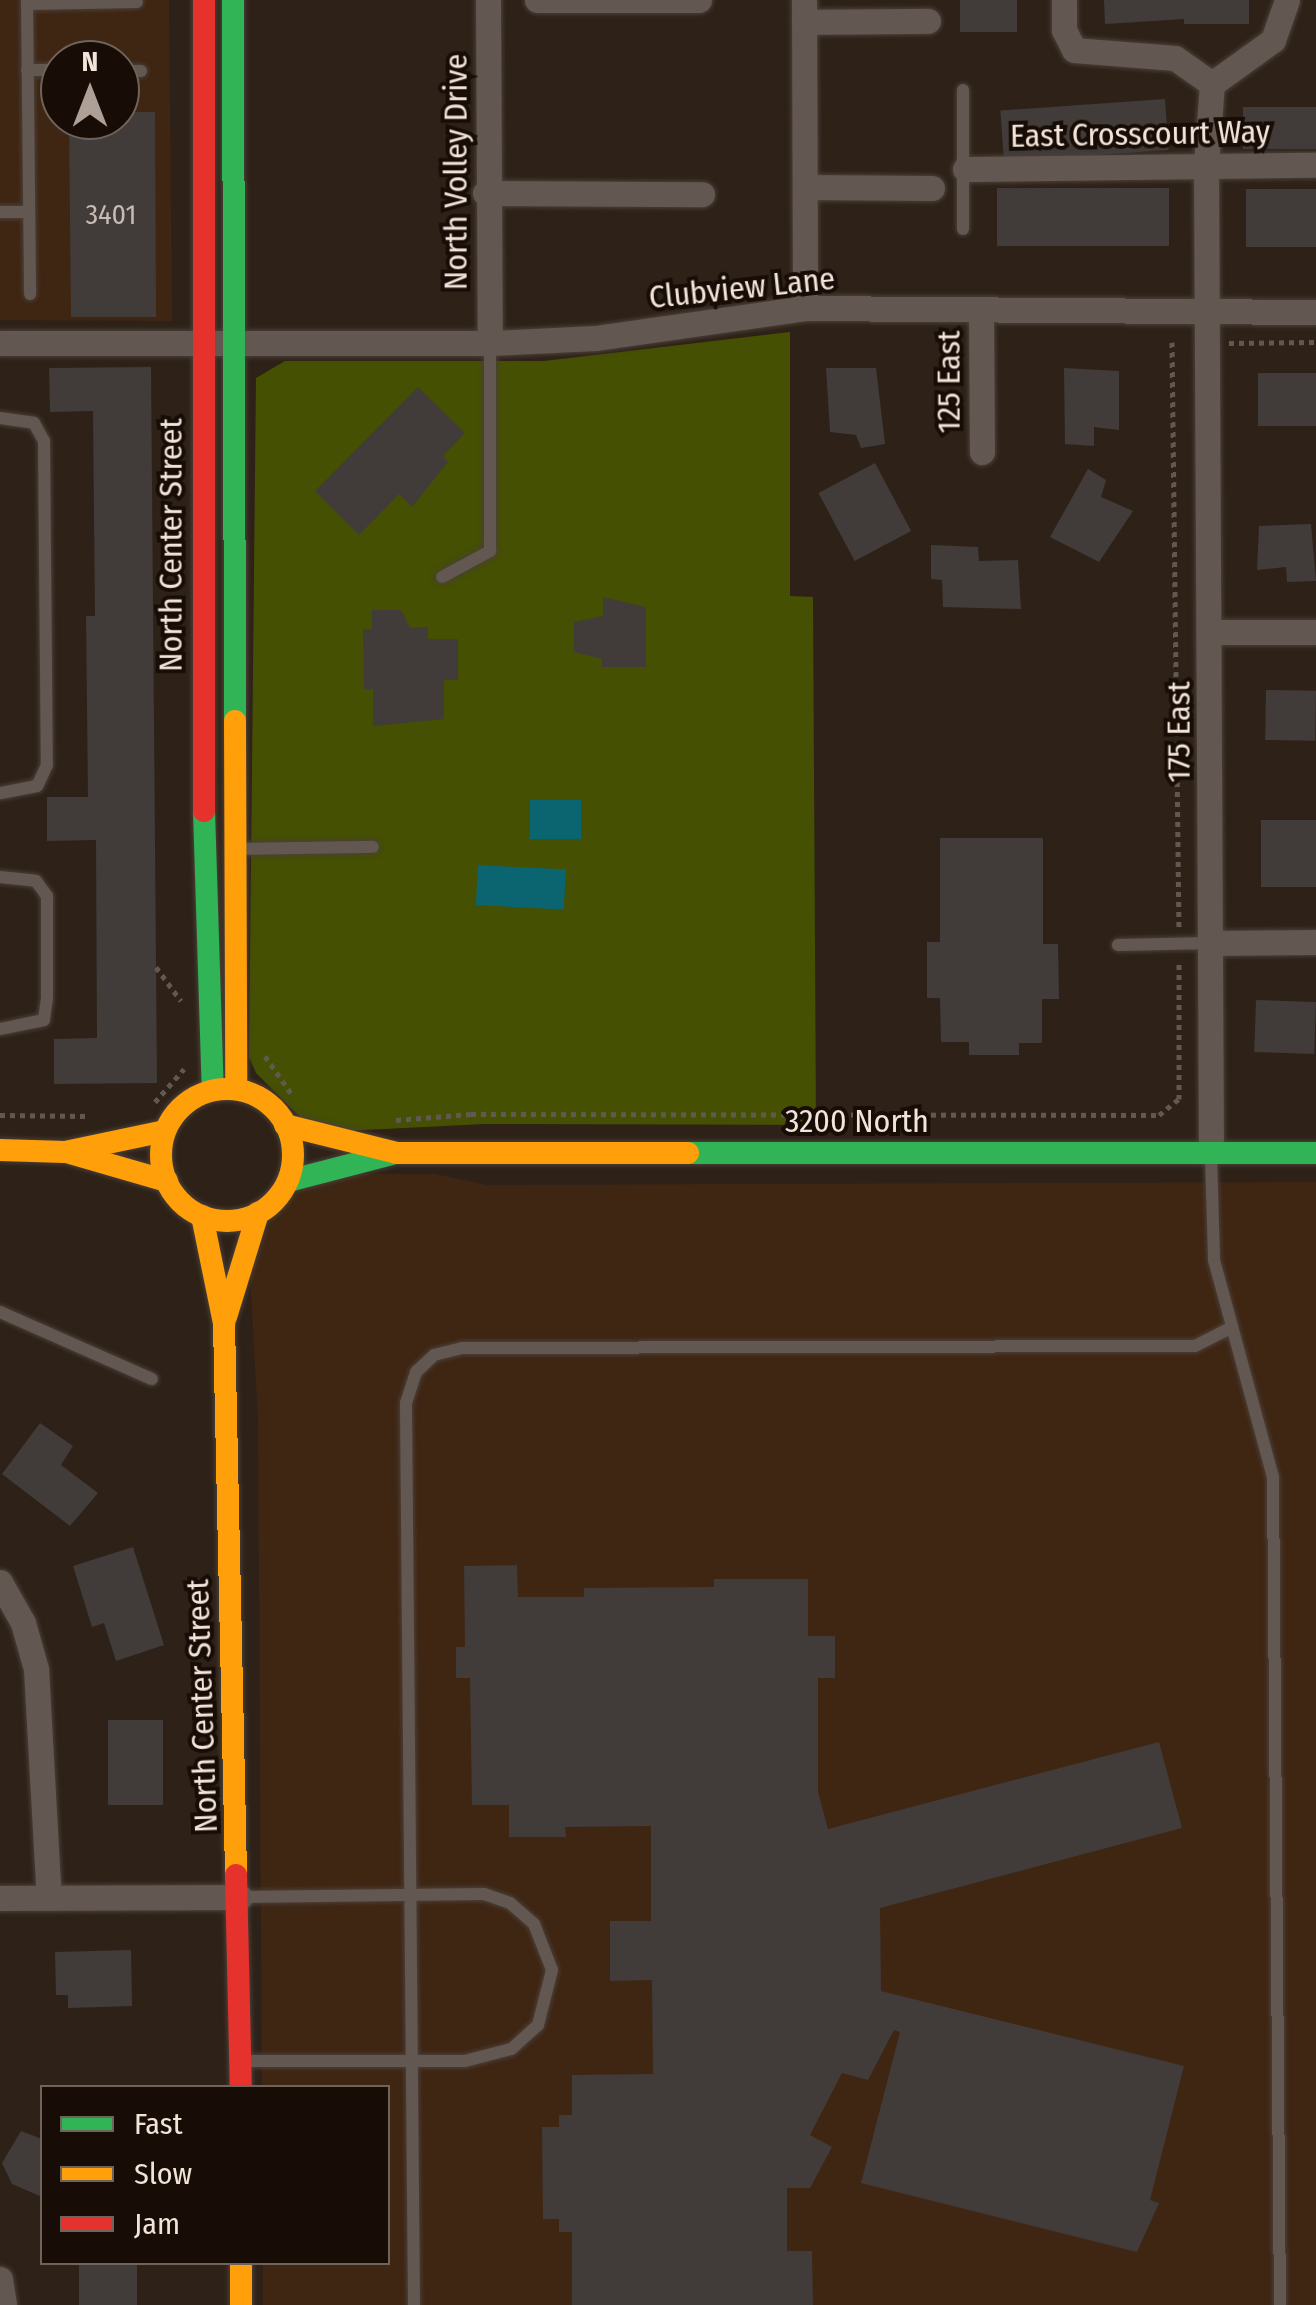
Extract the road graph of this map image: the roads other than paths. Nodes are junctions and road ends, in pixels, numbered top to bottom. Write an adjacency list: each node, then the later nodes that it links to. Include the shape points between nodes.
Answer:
1 (204, 0): 31 (street, North Center Street)
2 (233, 0): 32 (street, North Center Street)
3 (488, 0): 21 (street, North Volley Drive)
4 (537, 0): 5 (street)
5 (699, 0)
6 (1064, 0): 14 (street, via 1064,30 1074,50 1175,58)
7 (1287, 0): 14 (street, via 1273,40)
8 (27, 2): 9 (lane); 12 (lane)
9 (137, 2)
10 (804, 11): 11 (street); 19 (street)
11 (928, 21)
12 (28, 70): 13 (lane); 24 (lane)
13 (40, 70)
14 (1212, 84): 16 (street, 175 East)
15 (963, 90): 18 (lane)
16 (1206, 165): 17 (street, East Crosscourt Way); 18 (street, East Crosscourt Way); 29 (street, 175 East)
17 (1316, 166)
18 (964, 168): 25 (lane)
19 (805, 186): 20 (street); 27 (street)
20 (932, 188)
21 (485, 194): 22 (street); 34 (street, North Volley Drive)
22 (702, 194)
23 (0, 212): 24 (lane)
24 (29, 212): 26 (lane)
25 (963, 229)
26 (30, 294)
27 (806, 308): 28 (street, Clubview Lane); 34 (street, Clubview Lane, via 595,338)
28 (981, 312): 29 (street, Clubview Lane); 36 (street, 125 East)
29 (1207, 312): 30 (street, Clubview Lane); 38 (street, 175 East)
30 (1316, 312)
31 (204, 342): 32 (street, Clubview Lane); 33 (street, Clubview Lane); 48 (street, North Center Street, via 203,787)
32 (236, 342): 34 (street, Clubview Lane); 42 (street, North Center Street)
33 (0, 343)
34 (490, 344): 37 (lane, via 490,551)
35 (0, 418): 40 (lane, via 34,423 44,441 47,765 37,786)
36 (982, 452)
37 (442, 576)
38 (1212, 632): 39 (street); 45 (street, 175 East)
39 (1316, 632)
40 (0, 793)
41 (373, 847): 42 (lane)
42 (236, 849): 48 (street, North Center Street)
43 (0, 877): 47 (lane, via 36,881 47,896 48,998 44,1020)
44 (1316, 942): 45 (street)
45 (1212, 943): 46 (lane); 54 (street, 175 East)
46 (1118, 945)
47 (0, 1029)
48 (225, 1089): 49 (street, via 276,1110); 50 (street, via 192,1098)
49 (285, 1126): 53 (street); 57 (street, via 294,1153)
50 (165, 1131): 52 (street); 56 (street, via 159,1159)
51 (0, 1150): 52 (street)
52 (64, 1152): 56 (street)
53 (398, 1153): 54 (street, 3200 North); 57 (street)
54 (1211, 1153): 55 (street, 3200 North); 62 (lane, via 1214,1260)
55 (1316, 1153)
56 (167, 1181): 59 (street, via 182,1204)
57 (288, 1181): 58 (street)
58 (258, 1214): 59 (street, via 228,1222); 61 (street)
59 (202, 1216): 61 (street)
60 (0, 1312): 63 (lane)
61 (224, 1323): 66 (street, North Center Street)
62 (1230, 1328): 65 (lane, via 1195,1346 481,1348 434,1355 416,1372 406,1404); 77 (lane, via 1265,1428 1274,1477)
63 (152, 1379)
64 (0, 1582): 68 (street, via 23,1624 36,1669)
65 (410, 1894): 66 (lane); 70 (lane); 70 (lane, via 484,1894 510,1902 534,1924 552,1970 538,2025 511,2049 465,2061)
66 (240, 1897): 68 (street); 69 (street, North Center Street)
67 (0, 1898): 68 (street)
68 (49, 1898)
69 (241, 2061): 70 (lane); 71 (street, North Center Street)
70 (412, 2061): 76 (lane)
71 (241, 2085)
72 (241, 2265): 75 (street)
73 (0, 2279): 74 (street)
74 (4, 2305)
75 (241, 2305)
76 (414, 2305)
77 (1280, 2305)

